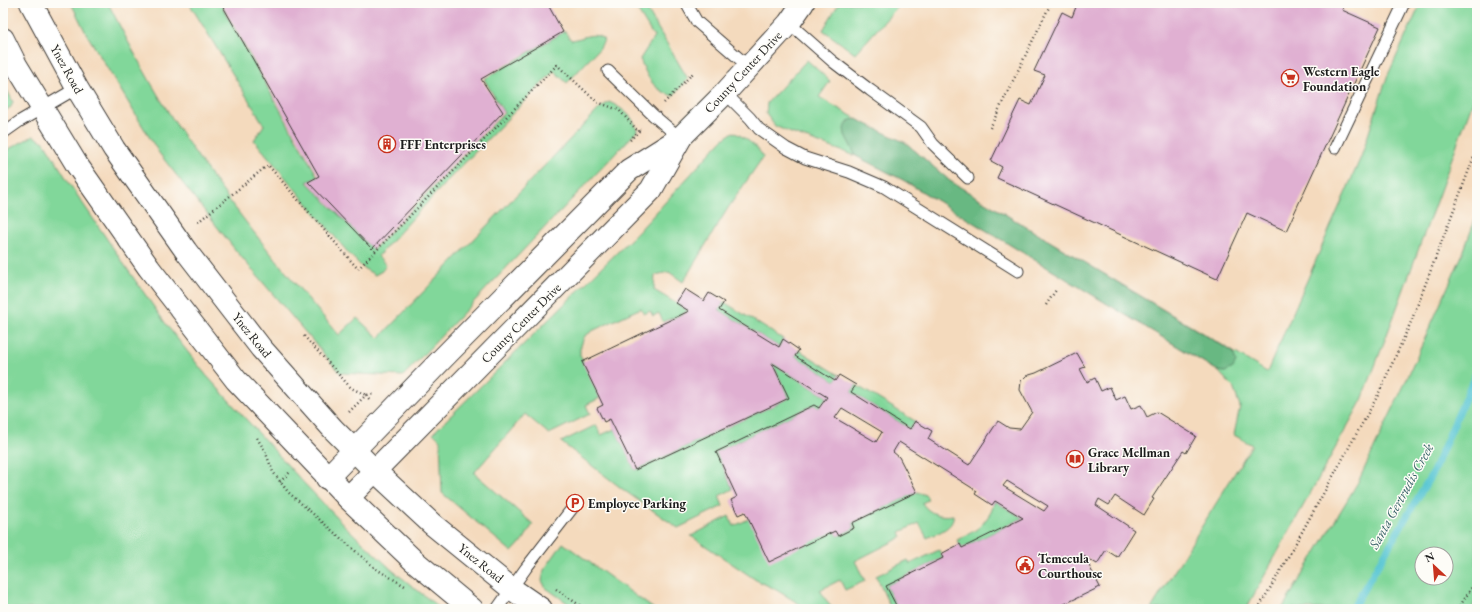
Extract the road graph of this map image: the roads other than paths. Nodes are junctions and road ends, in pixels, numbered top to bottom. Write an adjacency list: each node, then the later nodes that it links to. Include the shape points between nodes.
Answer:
1 (31, 3): 9 (main road, Ynez Road)
2 (686, 3): 7 (lane, via 698,22)
3 (803, 3): 5 (main road, County Center Drive)
4 (1404, 3): 14 (lane)
5 (789, 23): 7 (main road, County Center Drive); 15 (lane, via 832,61 920,127 933,144)
6 (3, 39): 11 (main road)
7 (749, 67): 10 (main road, County Center Drive)
8 (608, 71): 13 (lane)
9 (77, 88): 11 (lane); 17 (main road, Ynez Road, via 114,149 186,251 261,348)
10 (725, 93): 13 (main road, County Center Drive); 16 (lane, via 759,129 786,148 805,158 849,172 884,187)
11 (42, 108): 12 (lane); 19 (main road, via 77,165 149,268 226,368)
12 (3, 133)
13 (680, 138): 17 (main road, County Center Drive, via 629,170); 18 (main road, County Center Drive, via 651,190)
14 (1335, 148)
15 (968, 178)
16 (1018, 271)
17 (355, 450): 18 (main road, Ynez Road); 19 (main road, County Center Drive)
18 (375, 471): 20 (main road, County Center Drive); 22 (main road, Ynez Road, via 432,524)
19 (328, 478): 20 (main road)
20 (348, 498): 23 (main road, via 413,560)
21 (574, 506): 22 (lane)
22 (512, 589): 24 (lane); 25 (main road, Ynez Road)
23 (472, 609)
24 (497, 609)
25 (541, 609)

